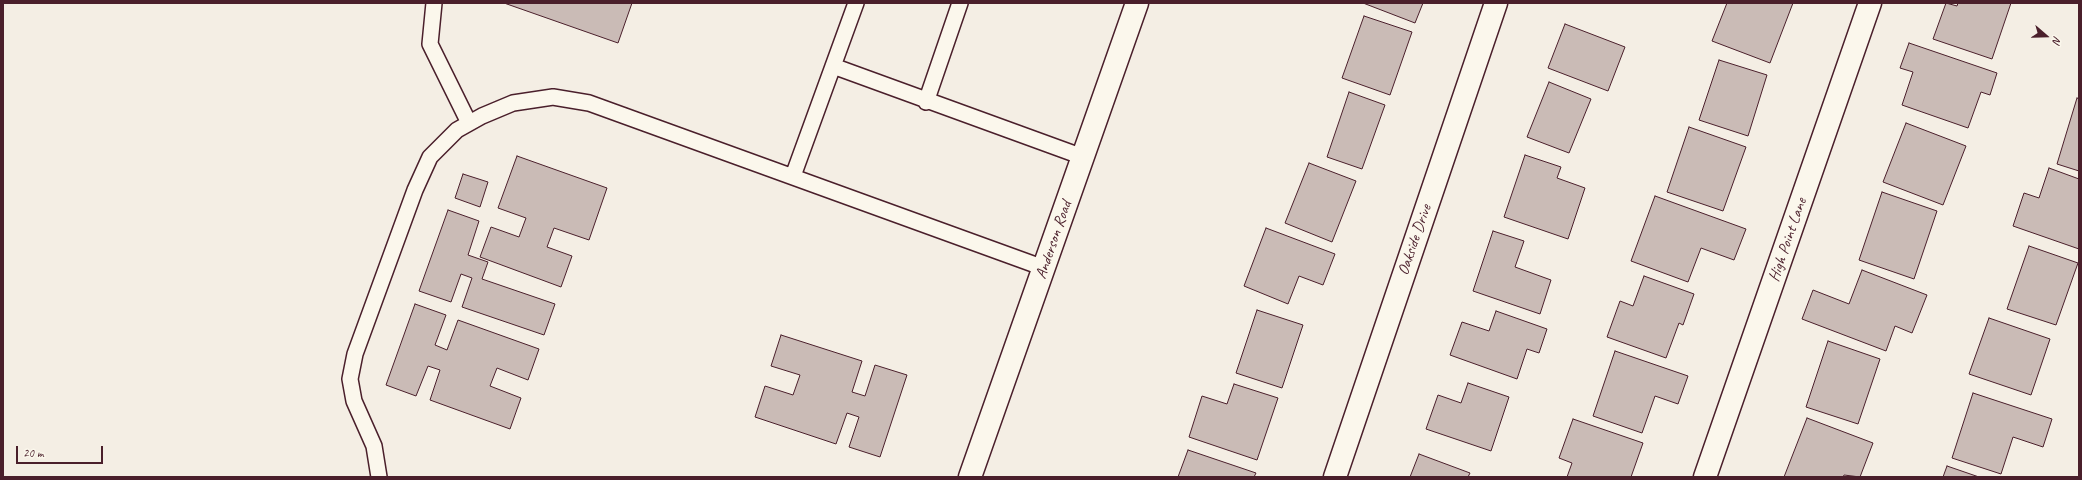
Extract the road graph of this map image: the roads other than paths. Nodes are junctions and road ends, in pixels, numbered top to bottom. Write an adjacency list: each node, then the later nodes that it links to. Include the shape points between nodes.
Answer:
1 (434, 3): 9 (lane, via 430,44)
2 (856, 3): 7 (lane)
3 (960, 3): 8 (lane)
4 (1137, 3): 10 (street, Anderson Road)
5 (1496, 3): 15 (street, Oakside Drive)
6 (1870, 3): 16 (street, High Point Lane)
7 (833, 66): 8 (lane); 11 (lane)
8 (926, 102): 10 (lane)
9 (469, 123): 11 (lane, via 513,103 553,97 589,103); 13 (lane, via 457,130 430,158 415,190 355,354 350,379 354,401 374,446)
10 (1083, 157): 12 (street, Anderson Road)
11 (793, 176): 12 (lane)
12 (1044, 268): 14 (street, Anderson Road)
13 (379, 477)
14 (970, 477)
15 (1335, 477)
16 (1705, 477)

